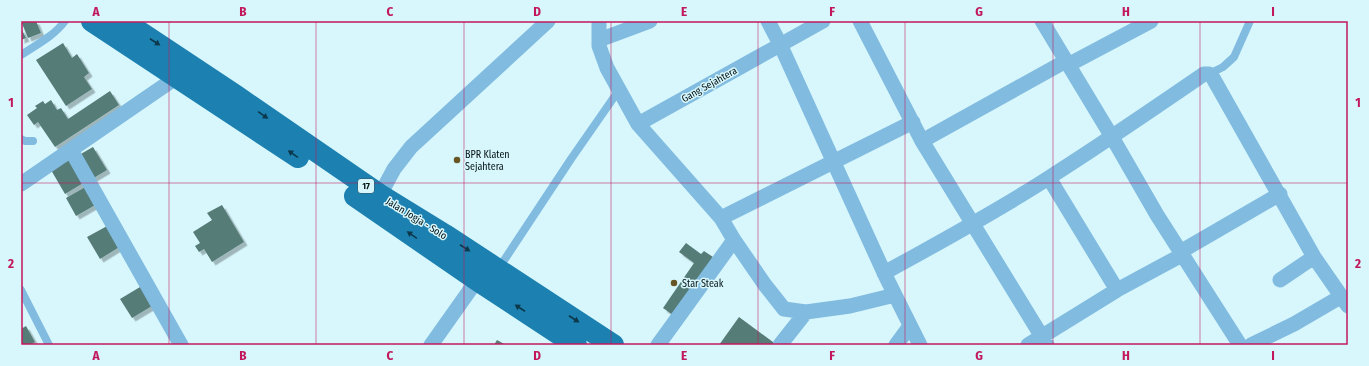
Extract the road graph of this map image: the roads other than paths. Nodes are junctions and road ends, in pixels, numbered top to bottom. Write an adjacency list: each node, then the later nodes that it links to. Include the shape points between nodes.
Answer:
1 (65, 21): 15 (lane, via 46,40)
2 (92, 21): 18 (highway, Jalan Jogja - Solo / 17)
3 (123, 21): 31 (highway, Jalan Jogja - Solo / 17, one-way to 31)
4 (548, 21): 31 (street, via 411,147 394,168)
5 (599, 21): 13 (street)
6 (650, 21): 13 (street)
7 (768, 21): 14 (street)
8 (823, 21): 14 (street, Gang Sejahtera)
9 (860, 21): 20 (street)
10 (1042, 21): 16 (street)
11 (1151, 21): 16 (street)
12 (1250, 21): 17 (lane, via 1234,57 1223,67)
13 (599, 40): 19 (street, via 607,68)
14 (780, 44): 21 (street, Gang Sejahtera); 27 (street)
15 (21, 54)
16 (1067, 63): 22 (street); 25 (street)
17 (1209, 74): 22 (street, via 1204,74); 30 (street)
18 (177, 77): 26 (street); 39 (highway, Jalan Jogja - Solo / 17, one-way to 18)
19 (619, 90): 21 (street); 37 (lane)
20 (913, 122): 25 (street); 27 (street)
21 (638, 124): 32 (street)
22 (1112, 137): 28 (street); 35 (street)
23 (21, 139): 24 (lane)
24 (33, 141)
25 (922, 141): 33 (street)
26 (71, 150): 29 (street); 49 (street)
27 (833, 161): 32 (street); 38 (street)
28 (1049, 178): 33 (street); 42 (street)
29 (21, 184)
30 (1280, 194): 35 (street); 36 (street)
31 (380, 195): 37 (highway, Jalan Jogja - Solo / 17, one-way to 37)
32 (721, 218): 34 (street)
33 (973, 224): 38 (street); 47 (street)
34 (734, 240): 45 (street, via 784,309); 53 (street)
35 (1181, 254): 42 (street); 57 (street)
36 (1314, 257): 40 (street); 44 (street)
37 (498, 270): 52 (highway, Jalan Jogja - Solo / 17, one-way to 52)
38 (884, 273): 43 (street)
39 (477, 280): 50 (street); 51 (highway, Jalan Jogja - Solo / 17, one-way to 39)
40 (1280, 280)
41 (21, 290): 48 (lane)
42 (1117, 290): 47 (street)
43 (895, 295): 45 (street, via 850,306); 46 (street)
44 (1345, 301): 58 (street)
45 (806, 312): 54 (street)
46 (910, 326): 55 (street); 56 (street)
47 (1039, 342)
48 (49, 345)
49 (181, 345)
50 (431, 345)
51 (576, 345)
52 (613, 345)
53 (658, 345)
54 (780, 345)
55 (896, 345)
56 (920, 345)
57 (1240, 345)
58 (1251, 345)

